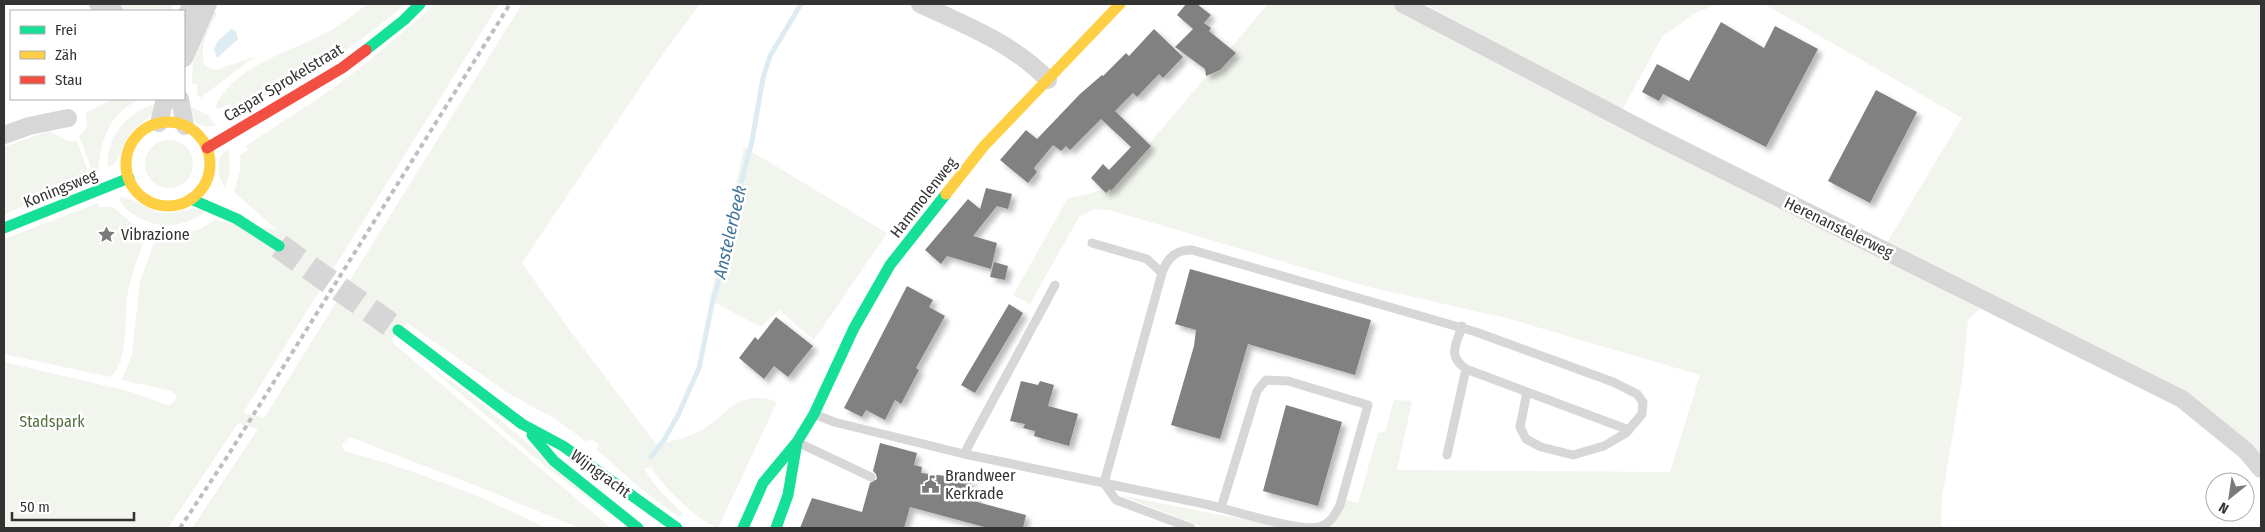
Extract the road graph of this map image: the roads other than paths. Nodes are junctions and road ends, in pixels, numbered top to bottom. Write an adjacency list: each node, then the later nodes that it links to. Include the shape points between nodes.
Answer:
1 (98, 4): 8 (street)
2 (191, 4): 9 (street)
3 (208, 4): 10 (street)
4 (420, 4): 18 (main road, Caspar Sprokelstraat, via 342,68)
5 (920, 4): 11 (street, via 1017,53)
6 (1120, 4): 11 (main road, Hammolenweg)
7 (1403, 4): 40 (street, Herenanstelerweg, via 1657,137 2182,399 2246,451)
8 (112, 10)
9 (185, 19)
10 (185, 49)
11 (1048, 80): 34 (main road, Hammolenweg, via 984,146 890,265 854,328)
12 (165, 100): 15 (street)
13 (180, 100): 16 (street)
14 (68, 118): 17 (street)
15 (158, 123): 16 (main road); 20 (main road, via 139,134 131,144 126,167)
16 (185, 126): 18 (main road, via 198,135)
17 (4, 135)
18 (206, 148): 19 (main road)
19 (208, 177): 21 (main road); 22 (main road)
20 (128, 178): 22 (main road, via 143,198 155,204 167,206); 24 (main road, Koningsweg)
21 (220, 189)
22 (191, 199): 25 (main road, via 217,207)
23 (235, 206): 25 (main road)
24 (4, 228)
25 (254, 228): 27 (main road)
26 (1092, 243): 28 (lane, via 1147,259)
27 (280, 246)
28 (1162, 273): 30 (lane, via 1165,264 1176,253 1192,250); 42 (lane)
29 (1054, 285): 38 (lane)
30 (1462, 326): 32 (lane, via 1453,352 1456,361); 36 (lane, via 1637,394 1642,402 1642,414)
31 (398, 330): 35 (main road, Wijngracht)
32 (1466, 369): 33 (lane); 39 (lane)
33 (1527, 392): 36 (lane); 36 (lane, via 1520,426 1526,440 1541,447 1573,455 1604,446)
34 (814, 414): 37 (main road, Hammolenweg); 38 (lane, via 834,422)
35 (522, 424): 44 (main road, Wijngracht, via 554,461); 45 (main road, Wijngracht, via 564,446)
36 (1629, 430)
37 (797, 442): 41 (lane); 46 (main road, Hammolenweg, via 763,483); 47 (main road, Hammolenweg, via 788,495)
38 (964, 454): 42 (lane)
39 (1447, 455)
40 (2261, 469)
41 (871, 477)
42 (1104, 483): 43 (lane); 48 (lane, via 1116,500)
43 (1221, 508): 43 (lane, via 1257,391 1266,380 1288,381 1368,405 1340,505 1326,524 1305,528)
44 (638, 528)
45 (677, 528)
46 (743, 528)
47 (776, 528)
48 (1191, 528)

